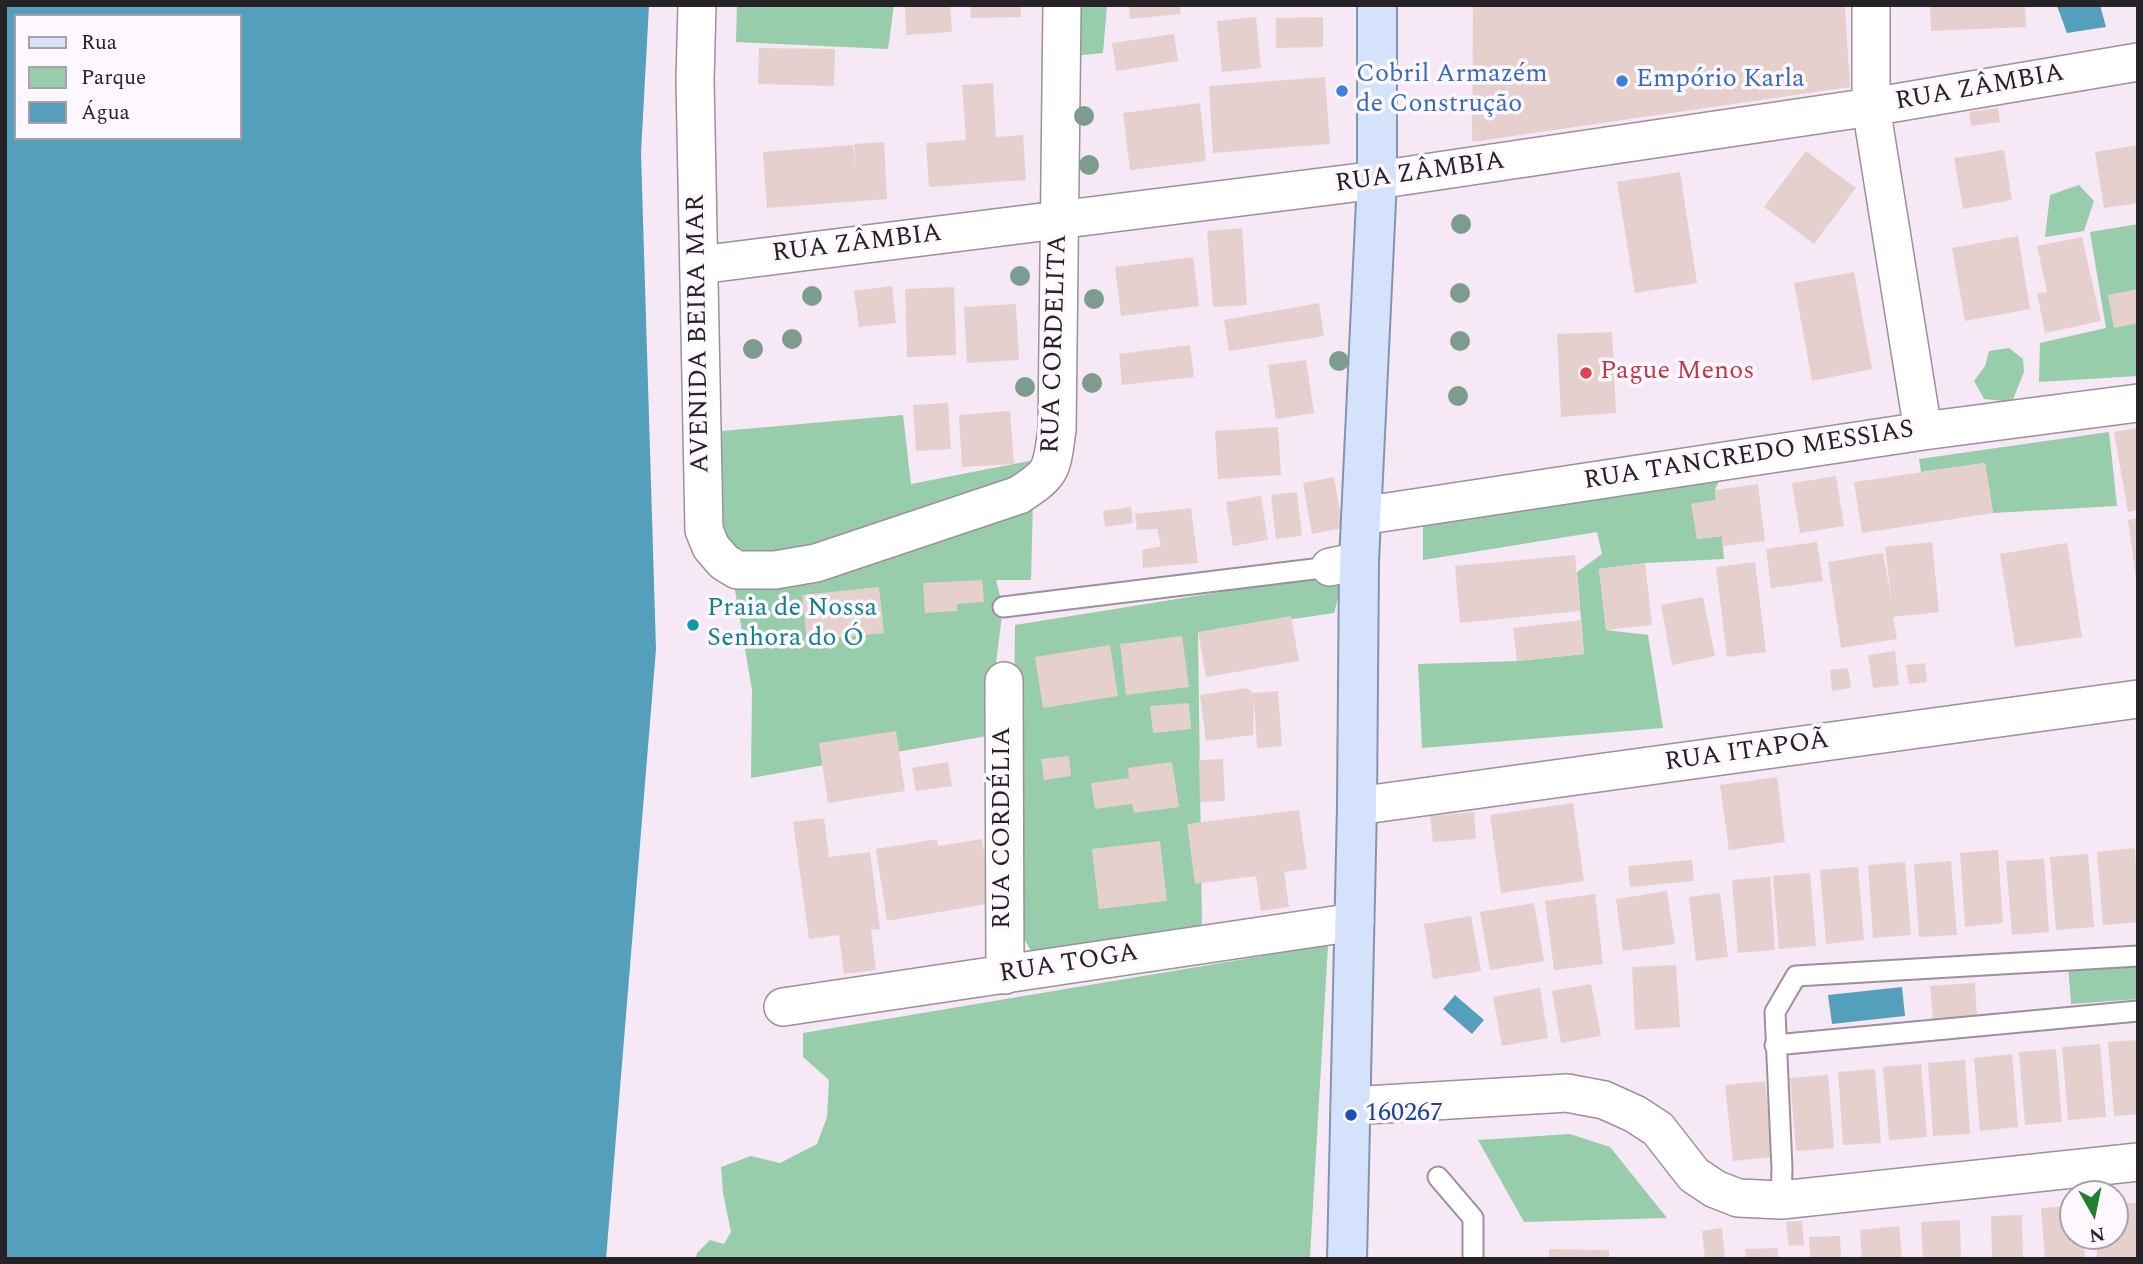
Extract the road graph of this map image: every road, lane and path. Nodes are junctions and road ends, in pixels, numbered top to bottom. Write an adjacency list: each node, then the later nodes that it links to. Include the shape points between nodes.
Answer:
1 (697, 5): 9 (street, AVENIDA BEIRA MAR)
2 (1062, 5): 8 (street, RUA CORDELITA)
3 (1377, 5): 7 (main road)
4 (1871, 5): 6 (street)
5 (2138, 62): 6 (street, RUA ZÂMBIA)
6 (1871, 107): 7 (street, RUA ZÂMBIA); 11 (street)
7 (1377, 180): 8 (street, RUA ZÂMBIA); 12 (main road)
8 (1061, 220): 9 (street, RUA ZÂMBIA); 13 (street, RUA CORDELITA, via 1057,430 1052,464 1042,479 1019,495)
9 (699, 265): 13 (street, AVENIDA BEIRA MAR, via 704,530 718,555 737,570)
10 (2138, 403): 11 (street, RUA TANCREDO MESSIAS)
11 (1923, 431): 12 (street, RUA TANCREDO MESSIAS)
12 (1361, 516): 14 (main road)
13 (816, 563)
14 (1344, 564): 15 (lane); 18 (main road)
15 (1003, 607)
16 (1004, 681): 21 (street, RUA CORDÉLIA)
17 (2138, 699): 18 (street, RUA ITAPOÃ)
18 (1357, 806): 19 (main road)
19 (1355, 922): 21 (street, RUA TOGA); 25 (main road)
20 (2138, 956): 24 (lane, via 1796,976 1775,1012)
21 (1005, 975): 22 (street, RUA TOGA)
22 (783, 1007)
23 (2138, 1011): 24 (lane)
24 (1775, 1045): 28 (lane)
25 (1350, 1106): 28 (street, via 1567,1093 1604,1100 1658,1129 1694,1175 1715,1189 1738,1198); 29 (main road)
26 (2138, 1162): 28 (street)
27 (1438, 1177): 30 (lane, via 1473,1218)
28 (1781, 1200)
29 (1347, 1259)
30 (1473, 1259)

